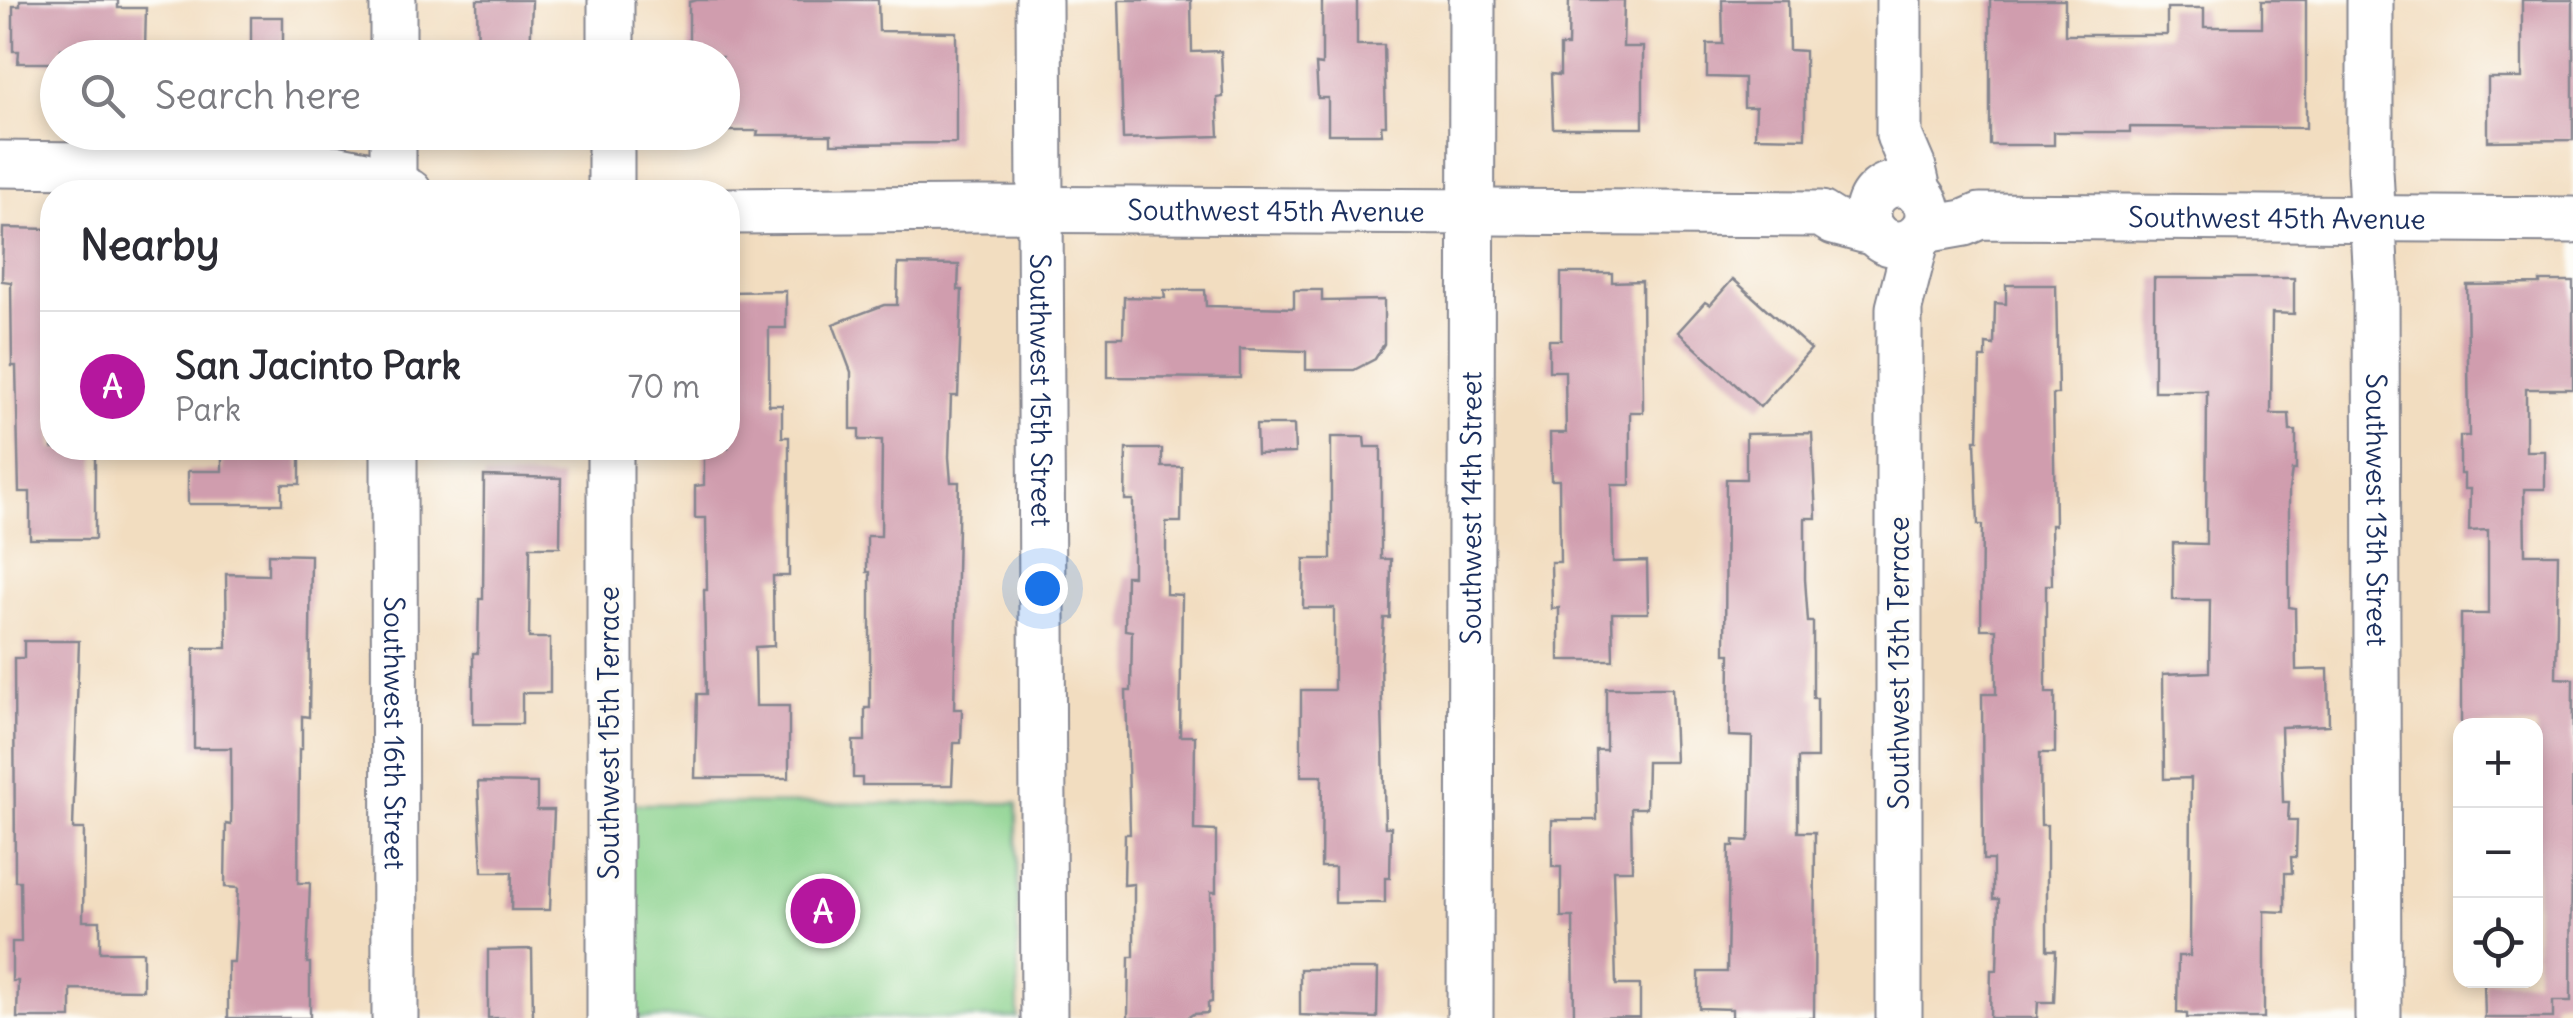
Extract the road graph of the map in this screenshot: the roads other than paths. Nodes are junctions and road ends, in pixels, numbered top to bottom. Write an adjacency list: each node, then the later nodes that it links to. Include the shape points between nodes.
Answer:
1 (393, 0): 7 (street)
2 (610, 0): 8 (street)
3 (1039, 0): 15 (street, Southwest 15th Street)
4 (1472, 0): 17 (street, Southwest 14th Street)
5 (1898, 0): 18 (street, Southwest 13th Terrace, via 1899,135 1913,168)
6 (2370, 0): 19 (street, Southwest 13th Street)
7 (393, 40)
8 (610, 40)
9 (395, 150): 13 (street)
10 (610, 150): 14 (street)
11 (0, 164): 12 (street, via 335,168)
12 (376, 180)
13 (397, 180)
14 (611, 180)
15 (1039, 209): 16 (street, Southwest 45th Avenue); 17 (street, Southwest 45th Avenue); 25 (street, Southwest 15th Street)
16 (740, 211)
17 (1472, 212): 18 (street, Southwest 45th Avenue, via 1821,214 1834,222); 26 (street, Southwest 14th Street)
18 (1900, 214): 19 (street, Southwest 45th Avenue, via 1964,223 1980,216); 27 (street, Southwest 13th Terrace)
19 (2372, 218): 20 (street, Southwest 45th Avenue); 28 (street, Southwest 13th Street)
20 (2573, 220)
21 (394, 460): 23 (street, Southwest 16th Street)
22 (610, 460): 24 (street, Southwest 15th Terrace)
23 (394, 1018)
24 (610, 1018)
25 (1044, 1018)
26 (1470, 1018)
27 (1899, 1018)
28 (2378, 1018)

